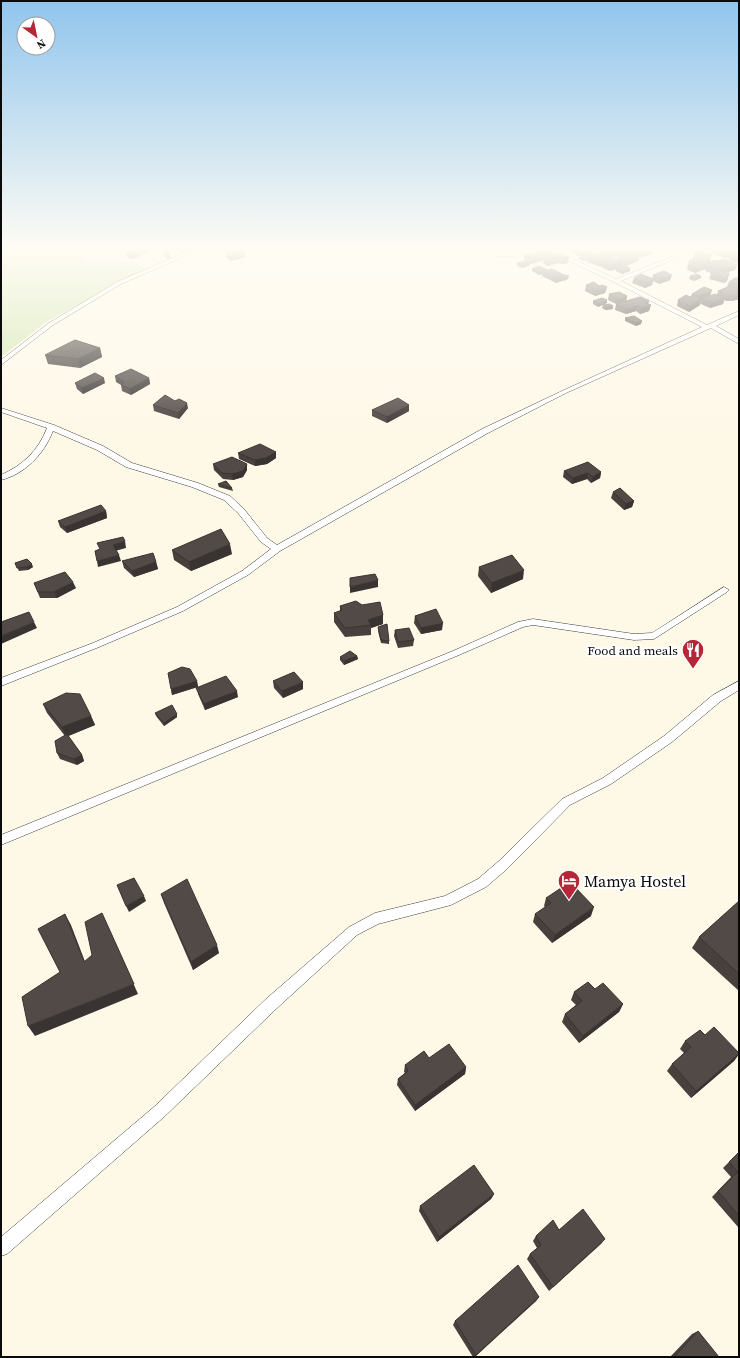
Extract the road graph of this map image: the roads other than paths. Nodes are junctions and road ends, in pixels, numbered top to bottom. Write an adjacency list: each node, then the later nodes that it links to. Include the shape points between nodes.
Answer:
1 (75, 310): 6 (street, via 51,324)
2 (676, 310): 4 (street)
3 (737, 315): 4 (street)
4 (708, 326): 5 (street); 10 (street, via 485,431)
5 (739, 342)
6 (1, 363)
7 (1, 410): 8 (street)
8 (51, 427): 9 (street, via 36,456 26,465); 10 (street, via 100,448 129,465 195,485 226,498 241,511 264,540)
9 (1, 478)
10 (277, 549): 12 (street, via 245,573 180,609)
11 (724, 590): 14 (street, via 654,636 645,638 533,622 521,624)
12 (1, 682)
13 (739, 685): 15 (street, via 717,698 668,739 607,781 566,802 482,883 447,901 375,919 353,931 271,1004 160,1111)
14 (1, 840)
15 (1, 1248)

